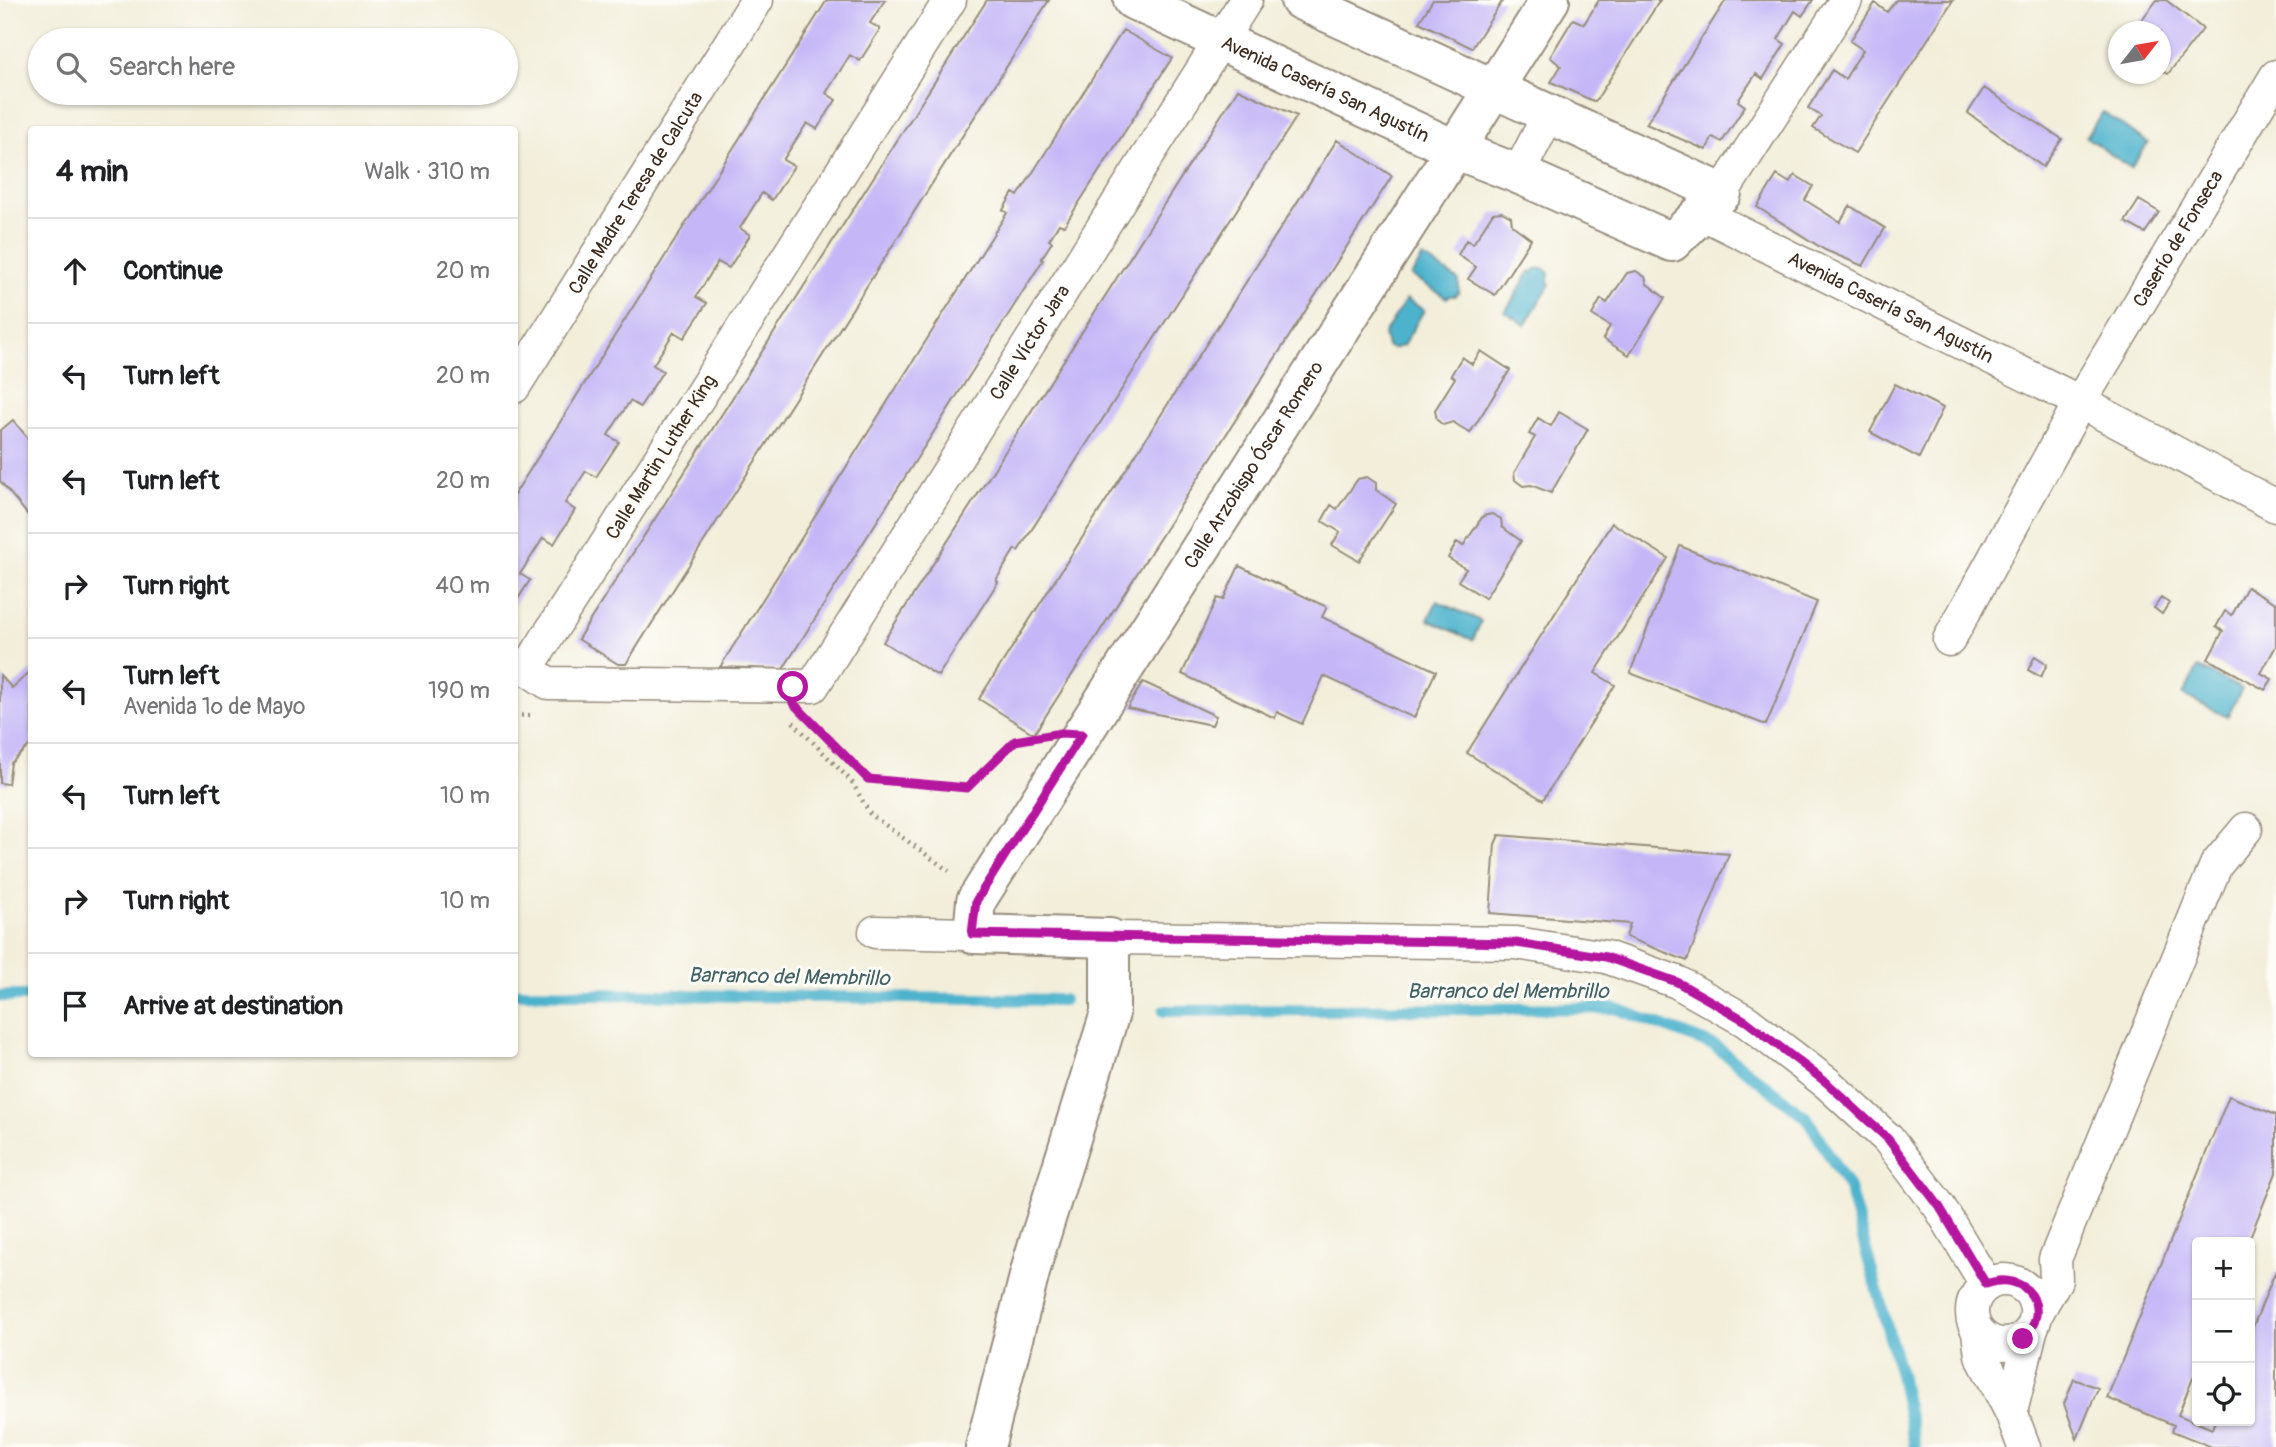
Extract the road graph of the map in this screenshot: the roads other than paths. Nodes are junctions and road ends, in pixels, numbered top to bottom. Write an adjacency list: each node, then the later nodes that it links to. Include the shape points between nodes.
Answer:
1 (757, 0): 15 (street, Calle Madre Teresa de Calcuta)
2 (950, 0): 19 (street, Calle Martin Luther King, via 527,669 548,683)
3 (1132, 0): 8 (street, Avenida Casería San Agustín)
4 (1246, 0): 8 (street, Calle Víctor Jara)
5 (1300, 0): 10 (street, Avenida Casería San Agustín)
6 (1549, 0): 10 (street, Calle Arzobispo Óscar Romero)
7 (1846, 0): 14 (street)
8 (1219, 41): 12 (street, Avenida Casería San Agustín); 19 (street, Calle Víctor Jara)
9 (2276, 76): 16 (street, Caserío de Fonseca)
10 (1493, 89): 11 (street, Avenida Casería San Agustín); 12 (street, Calle Arzobispo Óscar Romero)
11 (1549, 114): 13 (street); 14 (street, Avenida Casería San Agustín)
12 (1454, 149): 13 (street, Avenida Casería San Agustín); 22 (street, Calle Arzobispo Óscar Romero, via 976,901)
13 (1518, 174): 14 (street, Avenida Casería San Agustín, via 1672,242)
14 (1712, 203): 16 (street, Avenida Casería San Agustín)
15 (518, 381)
16 (2080, 402): 17 (street); 18 (street, Caserío de Fonseca)
17 (2276, 506)
18 (1949, 640)
19 (797, 695)
20 (2246, 829): 24 (street, via 2216,865)
21 (875, 932): 22 (street)
22 (972, 934): 23 (street)
23 (1110, 938): 25 (street, via 1516,943 1606,957 1677,982 1746,1021 1827,1083 1888,1139); 29 (street, via 1110,1013 1034,1256)
24 (2055, 1259): 25 (street); 26 (street, via 2056,1280)
25 (2000, 1282): 26 (street, via 2022,1285 2030,1293 2035,1302); 27 (street, via 1978,1292 1973,1301)
26 (2034, 1322): 27 (street, via 2014,1343 2004,1345); 28 (street)
27 (1978, 1332): 28 (street, via 1981,1355)
28 (2011, 1412): 30 (street)
29 (985, 1447)
30 (2024, 1447)

